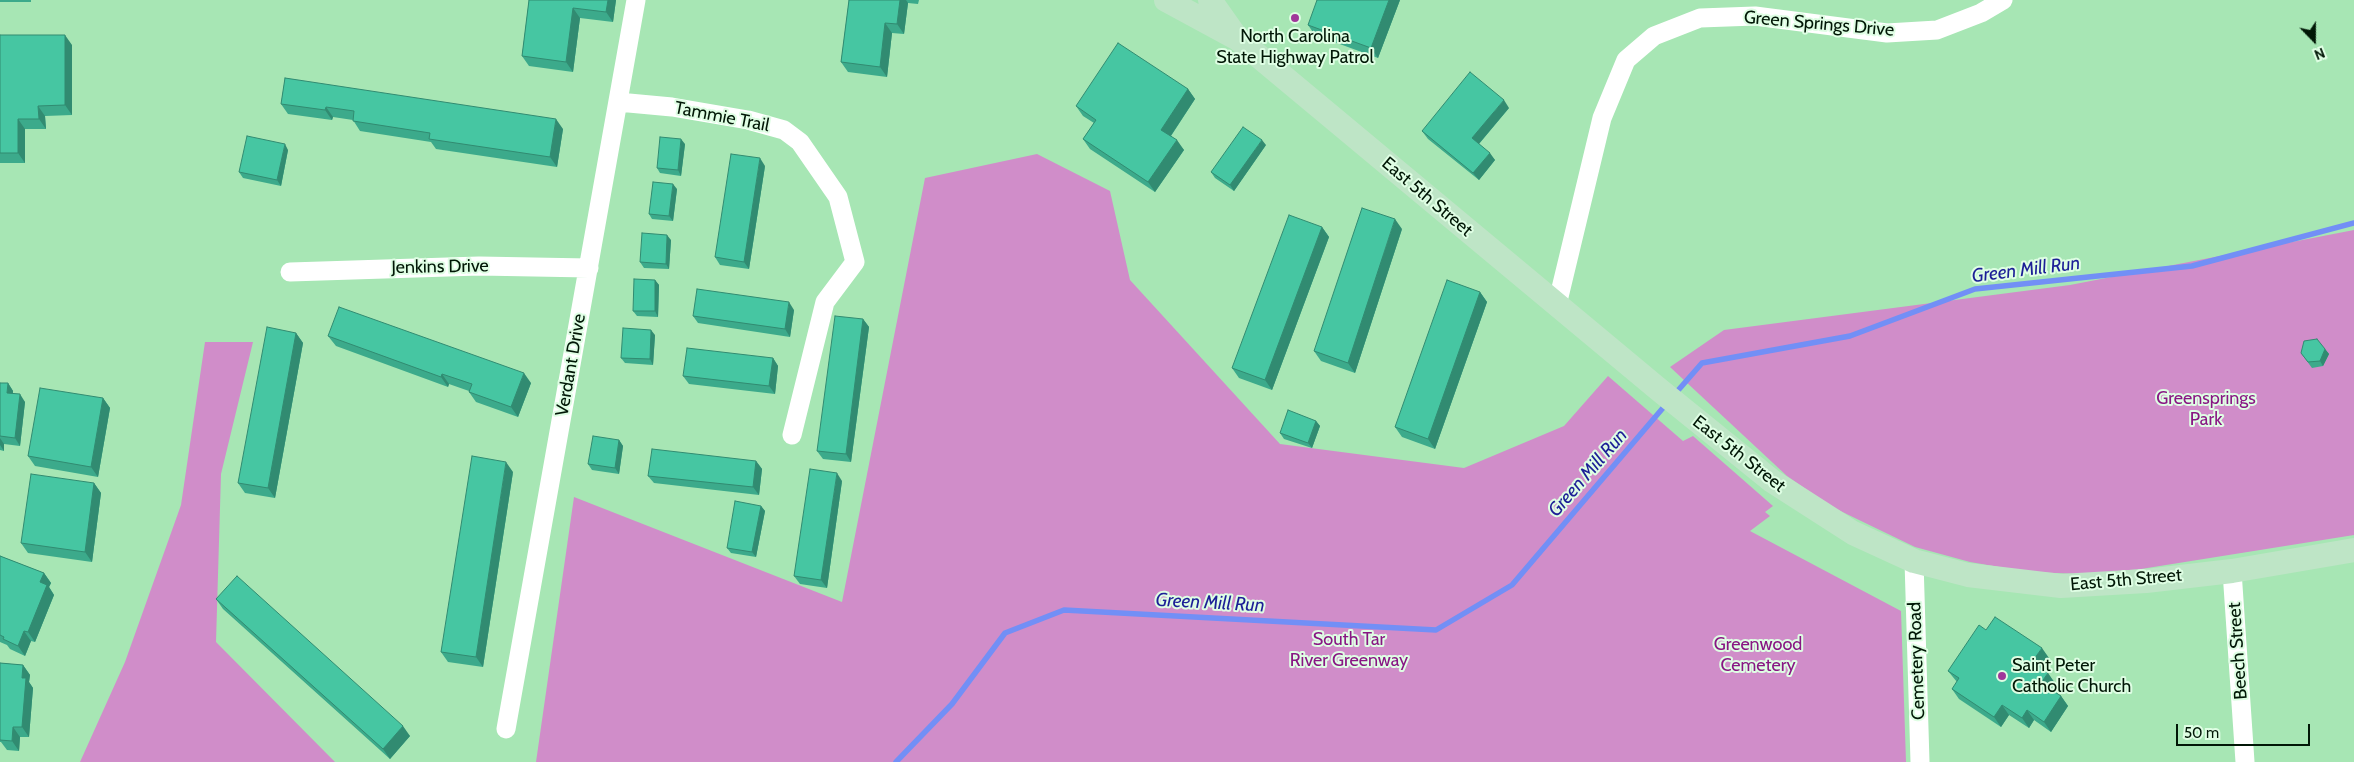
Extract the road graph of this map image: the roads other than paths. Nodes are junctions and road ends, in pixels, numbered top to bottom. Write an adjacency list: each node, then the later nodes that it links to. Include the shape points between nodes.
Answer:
1 (636, 0): 6 (street, Verdant Drive)
2 (1210, 0): 5 (main road, East 5th Street)
3 (2003, 0): 9 (street, Green Springs Drive, via 1981,13 1937,30 1887,33 1755,16 1700,18 1654,36 1626,60 1602,118)
4 (1175, 3): 5 (main road, East 5th Street)
5 (1238, 39): 9 (main road, East 5th Street)
6 (618, 102): 7 (street, Verdant Drive); 10 (street, Tammie Trail, via 672,107 748,120 784,130 800,142 838,197 855,262 825,302)
7 (589, 268): 8 (street, Jenkins Drive, via 479,266); 14 (street, Verdant Drive)
8 (290, 272)
9 (1557, 305): 12 (main road, East 5th Street, via 1772,481 1854,533)
10 (792, 435)
11 (2354, 550): 13 (main road, East 5th Street)
12 (1914, 560): 13 (main road, East 5th Street, via 1968,575 2060,586 2103,585); 15 (street, Cemetery Road)
13 (2232, 571): 16 (street, Beech Street)
14 (506, 729)
15 (1920, 762)
16 (2245, 762)

